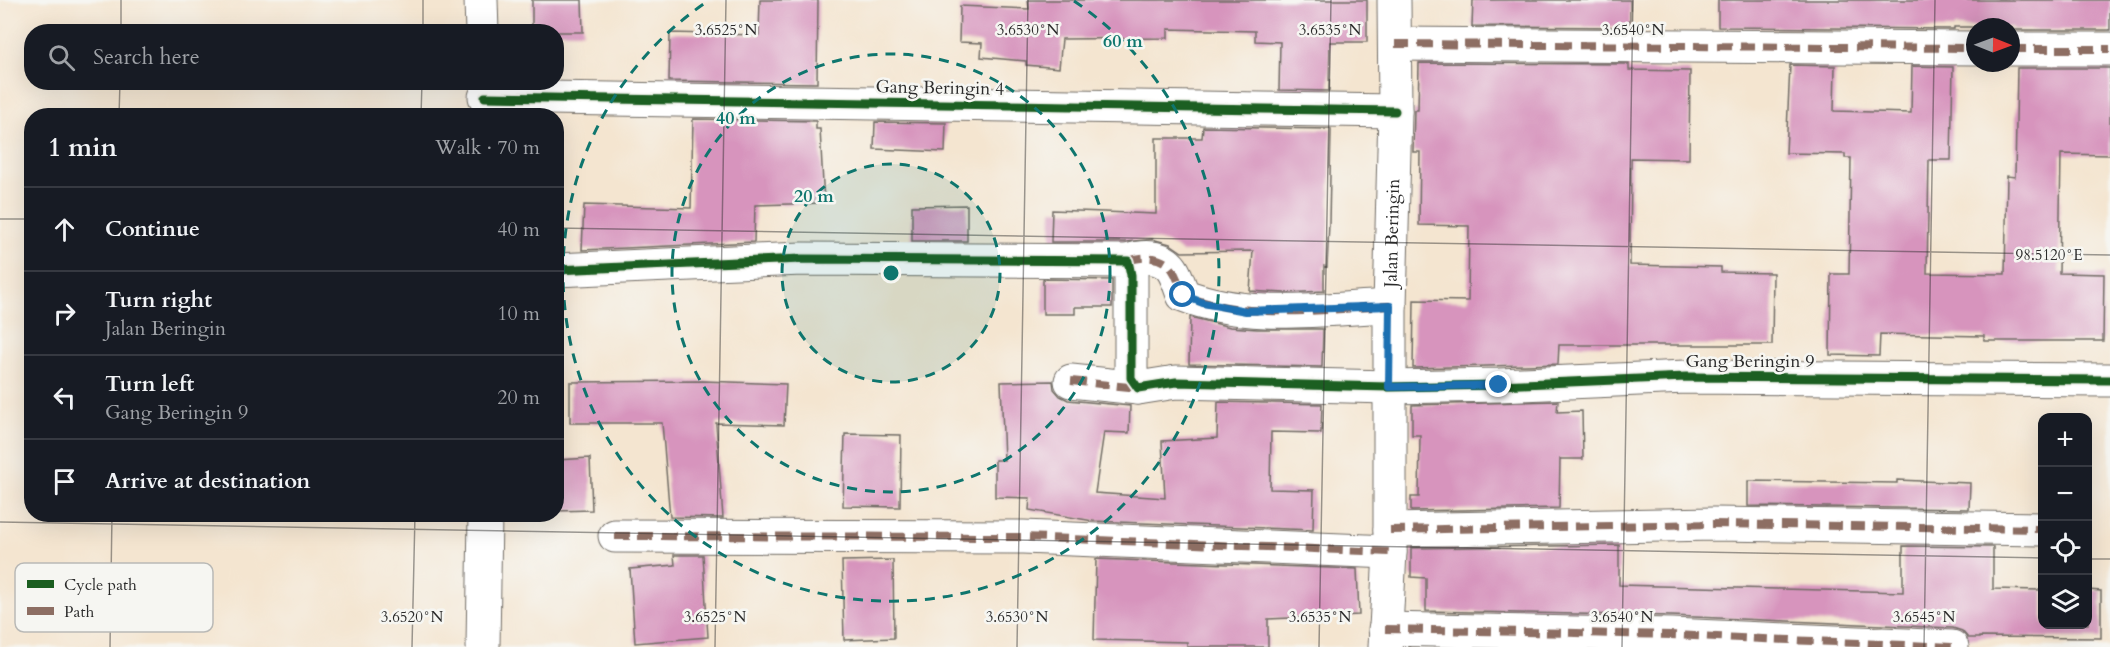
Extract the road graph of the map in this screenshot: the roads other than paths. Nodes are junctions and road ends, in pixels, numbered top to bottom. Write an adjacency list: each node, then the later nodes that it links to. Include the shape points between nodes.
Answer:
1 (481, 0): 3 (street)
2 (1394, 0): 4 (street, Jalan Beringin)
3 (482, 24)
4 (1395, 44): 5 (street); 9 (street, Jalan Beringin)
5 (1966, 48)
6 (2020, 49): 7 (street)
7 (2110, 49)
8 (485, 98): 9 (street, Gang Beringin 4)
9 (1395, 111): 12 (street, Jalan Beringin)
10 (1128, 261): 11 (street, via 802,259); 12 (street, via 1140,257 1160,260 1172,268 1183,295 1230,309); 16 (street, via 1131,378)
11 (564, 270)
12 (1390, 306): 15 (street, Jalan Beringin)
13 (2110, 380): 15 (street, Gang Beringin 9, via 1686,377)
14 (1071, 381): 16 (street, Gang Beringin 9)
15 (1389, 387): 16 (street, Gang Beringin 9, via 1176,382); 20 (street, Jalan Beringin)
16 (1138, 388)
17 (485, 522): 22 (street)
18 (2038, 529): 20 (street, via 1714,524)
19 (615, 536): 20 (street)
20 (1390, 541): 21 (street, Jalan Beringin)
21 (1385, 638): 23 (street, via 1671,635)
22 (483, 647)
23 (1952, 647)

